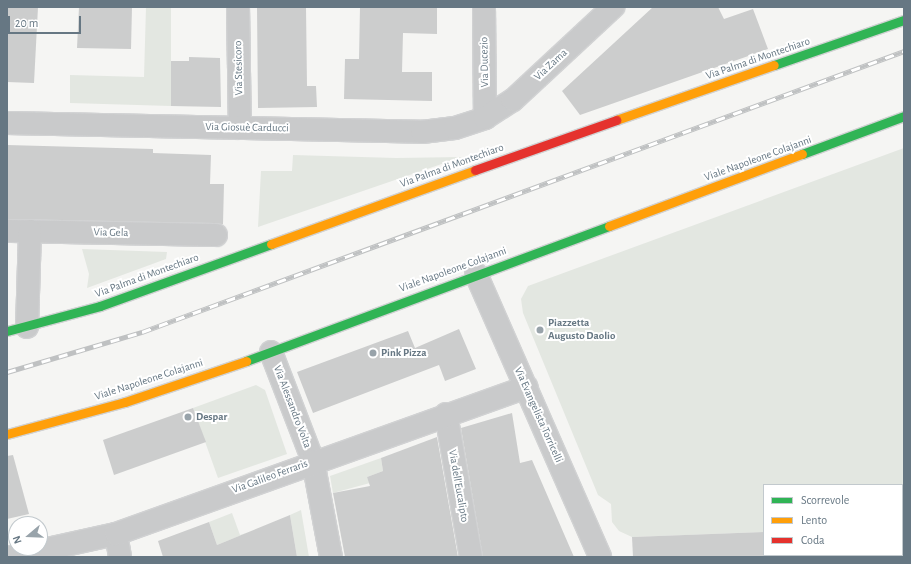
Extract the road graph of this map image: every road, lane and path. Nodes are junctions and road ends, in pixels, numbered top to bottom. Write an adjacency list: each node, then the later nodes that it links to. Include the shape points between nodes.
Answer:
1 (238, 7): 8 (street, Via Stesicoro)
2 (484, 7): 6 (street, Via Ducezio)
3 (613, 7): 6 (street, Via Zama, via 518,95)
4 (904, 20): 13 (street, Via Palma di Montechiaro, via 513,156 100,306)
5 (904, 116): 12 (street, Viale Napoleone Colajanni)
6 (485, 118): 8 (street, Via Giosuè Carducci, via 455,128 422,132)
7 (7, 123): 8 (street, Via Giosuè Carducci)
8 (240, 128)
9 (7, 231): 10 (street, Via Gela)
10 (30, 231): 11 (street, Via Gela); 13 (street)
11 (216, 235)
12 (476, 274): 14 (street, Viale Napoleone Colajanni); 15 (street, Via Evangelista Torricelli)
13 (17, 329)
14 (271, 352): 17 (street, Viale Napoleone Colajanni, via 125,402); 18 (street, Via Alessandro Volta)
15 (526, 387): 16 (street, Via Galileo Ferraris); 24 (street, Via Evangelista Torricelli)
16 (446, 414): 18 (street, Via Galileo Ferraris); 23 (street, Via dell'Eucalipto)
17 (7, 434)
18 (313, 461): 19 (street, Via Galileo Ferraris); 22 (street, Via Alessandro Volta)
19 (116, 534): 20 (street, Via Galileo Ferraris); 21 (street)
20 (11, 557)
21 (120, 557)
22 (331, 557)
23 (471, 557)
24 (600, 557)

